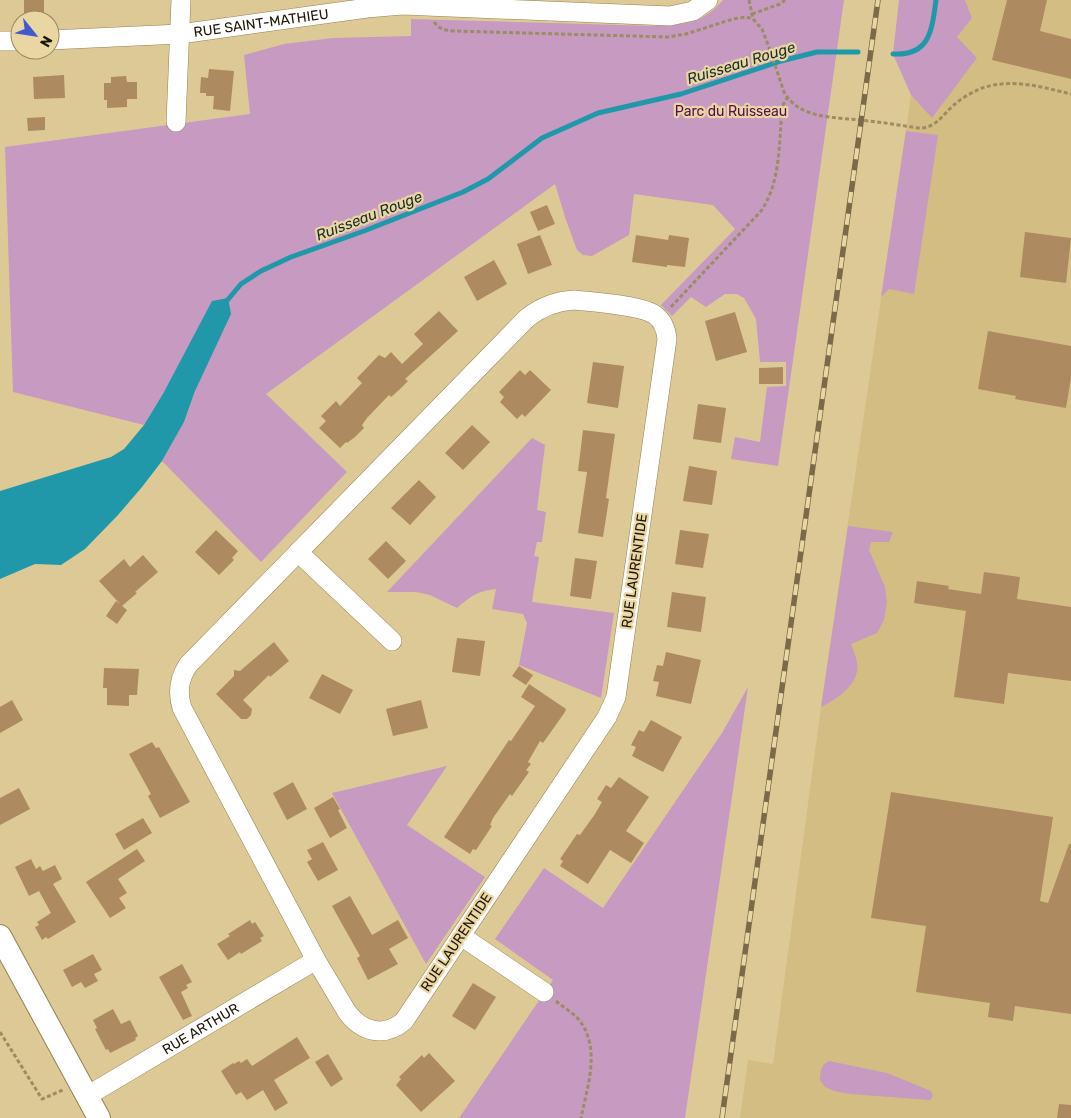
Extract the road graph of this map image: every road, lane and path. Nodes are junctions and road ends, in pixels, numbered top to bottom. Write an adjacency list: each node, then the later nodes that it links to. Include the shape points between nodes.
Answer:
1 (181, 0): 7 (street)
2 (708, 0): 5 (street, RUE SAINT-MATHIEU, via 693,11 670,16)
3 (749, 0): 6 (path)
4 (785, 0): 6 (path)
5 (402, 3): 7 (street, RUE SAINT-MATHIEU)
6 (752, 14): 10 (path, via 762,29)
7 (180, 34): 8 (street, RUE SAINT-MATHIEU); 11 (street)
8 (60, 40)
9 (1071, 94): 10 (path, via 1028,85 994,85 963,98 934,124 923,128 816,115)
10 (787, 98): 12 (path, via 782,107 773,187 767,203)
11 (176, 122)
12 (659, 319): 13 (street, RUE LAURENTIDE, via 644,310 574,300 554,303 535,311); 16 (street, RUE LAURENTIDE, via 666,332 667,346 614,704)
13 (298, 552): 14 (street); 17 (street, RUE LAURENTIDE, via 188,665 181,678 179,693 182,708)
14 (392, 641)
15 (0, 936): 20 (street)
16 (460, 936): 17 (street, RUE LAURENTIDE, via 404,1021 383,1031 366,1028 352,1019); 18 (street)
17 (316, 960): 20 (street, RUE ARTHUR)
18 (544, 992): 22 (path, via 582,1023 592,1050)
19 (0, 1032): 20 (path, via 42,1099)
20 (79, 1091): 21 (street)
21 (98, 1118)
22 (581, 1118)

